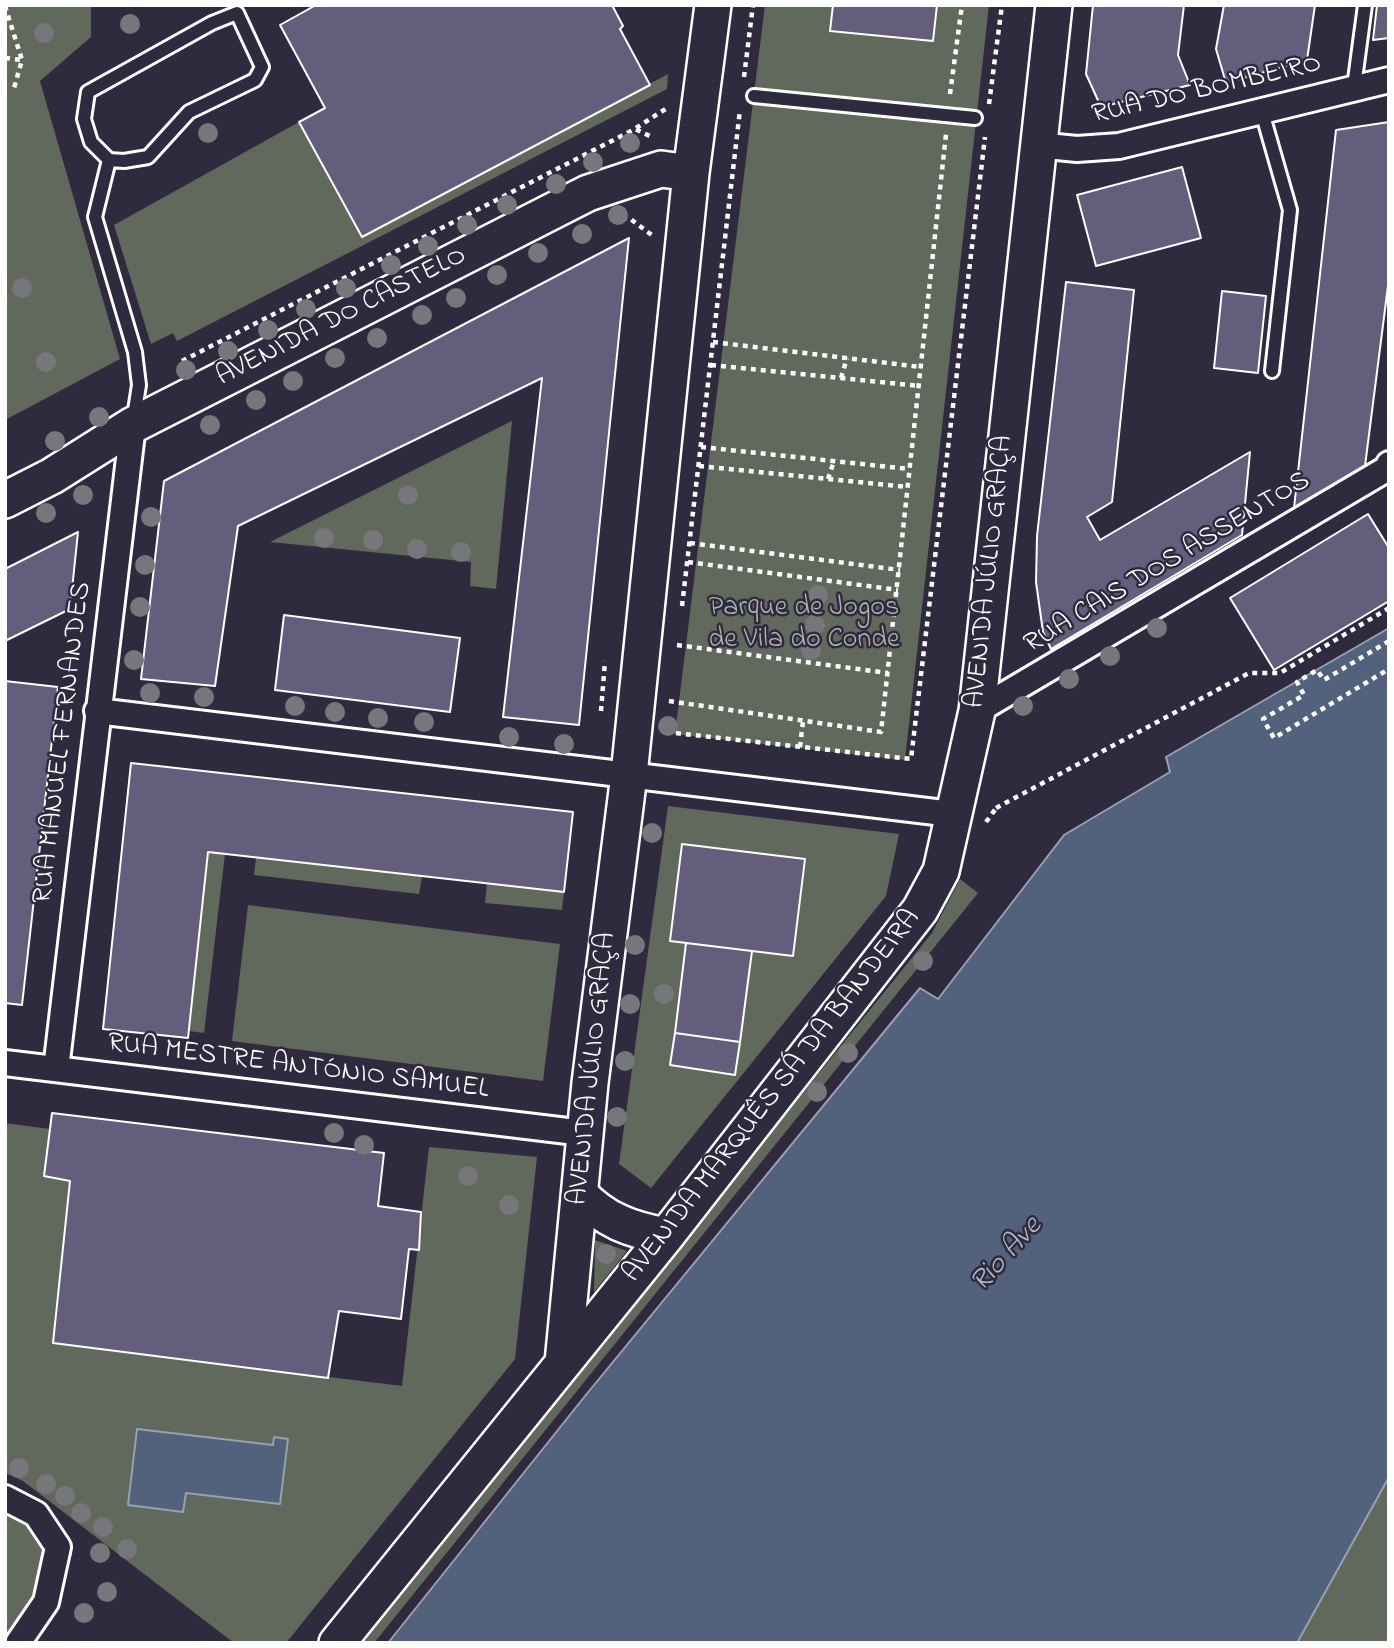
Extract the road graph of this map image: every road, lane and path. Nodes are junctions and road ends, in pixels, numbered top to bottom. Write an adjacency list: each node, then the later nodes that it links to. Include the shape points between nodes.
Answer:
1 (713, 5): 24 (street, AVENIDA JÚLIO GRAÇA)
2 (753, 5): 11 (path)
3 (962, 5): 18 (path)
4 (1002, 5): 15 (path)
5 (1054, 5): 22 (street, AVENIDA JÚLIO GRAÇA)
6 (1365, 5): 13 (lane)
7 (5, 6): 9 (path)
8 (5, 58): 9 (path)
9 (22, 60): 12 (path)
10 (1389, 80): 13 (street, RUA DO BOMBEIRO)
11 (743, 83)
12 (14, 88)
13 (1354, 88): 17 (street, RUA DO BOMBEIRO)
14 (748, 96): 18 (lane); 27 (path)
15 (989, 106)
16 (668, 107): 20 (path)
17 (1262, 112): 22 (street, RUA DO BOMBEIRO, via 1119,146 1077,149); 31 (lane, via 1290,210)
18 (947, 116): 19 (lane); 30 (path)
19 (975, 118)
20 (635, 129)
21 (985, 132): 60 (path, via 911,759)
22 (1037, 145): 56 (street, AVENIDA JÚLIO GRAÇA)
23 (109, 160): 23 (lane, via 148,157 189,112 255,80 262,67 237,13 88,92 84,119 91,142); 34 (lane, via 95,217 135,352 139,385)
24 (691, 173): 34 (street, AVENIDA DO CASTELO, via 661,169 588,193); 61 (street, AVENIDA JÚLIO GRAÇA)
25 (611, 218): 26 (path, via 629,219)
26 (655, 237)
27 (713, 342): 28 (path); 29 (path)
28 (847, 358): 30 (path); 32 (path)
29 (711, 365): 32 (path); 35 (path)
30 (921, 367): 33 (path)
31 (1272, 370)
32 (841, 378): 33 (path)
33 (919, 386): 39 (path)
34 (133, 425): 42 (street, AVENIDA DO CASTELO); 57 (street, RUA MANUEL FERNANDES)
35 (701, 447): 36 (path); 37 (path)
36 (834, 461): 39 (path); 40 (path)
37 (699, 466): 40 (path); 43 (path)
38 (1389, 466): 56 (street, RUA CAIS DOS ASSENTOS)
39 (909, 469): 41 (path)
40 (828, 479): 41 (path)
41 (908, 487): 45 (path)
42 (5, 499)
43 (690, 543): 44 (path); 45 (path)
44 (688, 562): 46 (path); 48 (path)
45 (900, 570): 46 (path)
46 (898, 590): 54 (path)
47 (1389, 608): 62 (path, via 1280,673 1249,673)
48 (681, 617)
49 (679, 631): 51 (path)
50 (1389, 641): 53 (path, via 1324,680 1317,670 1297,682 1304,695 1263,719 1274,738)
51 (677, 645): 52 (path); 54 (path)
52 (675, 656)
53 (1389, 669)
54 (888, 673): 58 (path, via 881,732)
55 (671, 691): 58 (path, via 669,703)
56 (977, 710): 62 (street, AVENIDA JÚLIO GRAÇA)
57 (97, 711): 61 (street); 64 (street, RUA MANUEL FERNANDES)
58 (803, 721): 60 (path)
59 (662, 731): 60 (path)
60 (800, 747)
61 (629, 775): 62 (street); 65 (street, AVENIDA JÚLIO GRAÇA)
62 (950, 823): 67 (street, AVENIDA MARQUÊS SÁ DA BANDEIRA, via 940,871 920,910)
63 (5, 1063): 64 (street, RUA MESTRE ANTÓNIO SAMUEL)
64 (56, 1069): 65 (street, RUA MESTRE ANTÓNIO SAMUEL)
65 (584, 1133): 66 (street, AVENIDA JÚLIO GRAÇA)
66 (580, 1194): 67 (street, via 616,1223); 68 (street, AVENIDA JÚLIO GRAÇA)
67 (666, 1236): 68 (street, AVENIDA MARQUÊS SÁ DA BANDEIRA)
68 (563, 1363): 71 (street, AVENIDA MARQUÊS SÁ DA BANDEIRA)
69 (5, 1498): 70 (street, via 36,1514 58,1547 46,1602)
70 (18, 1643)
71 (337, 1643)

